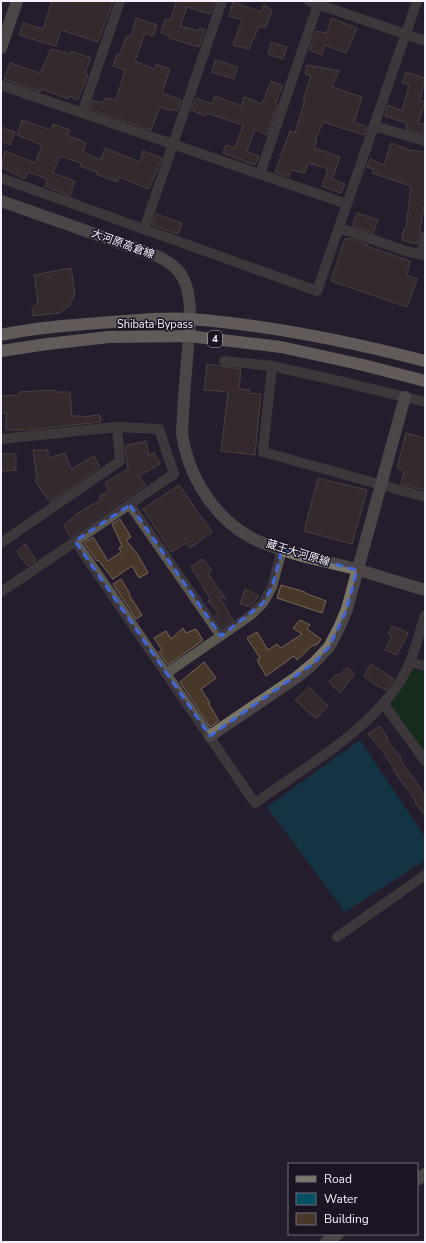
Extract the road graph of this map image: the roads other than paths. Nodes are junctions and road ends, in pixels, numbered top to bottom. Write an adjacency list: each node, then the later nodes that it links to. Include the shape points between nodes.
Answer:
1 (17, 1): 8 (main road)
2 (120, 1): 10 (street)
3 (222, 1): 13 (street)
4 (417, 1): 6 (street)
5 (313, 3): 6 (street); 14 (street)
6 (406, 34): 7 (street); 11 (street)
7 (425, 41)
8 (1, 48)
9 (1, 87): 10 (street)
10 (82, 113): 13 (street)
11 (374, 126): 12 (street); 17 (street)
12 (425, 140)
13 (173, 144): 14 (street); 19 (street)
14 (260, 174): 17 (street)
15 (1, 178): 19 (street)
16 (1, 201): 22 (main road, 大河原高倉線, via 169,262 184,279)
17 (347, 204): 18 (street)
18 (339, 228): 19 (street, via 318,291); 21 (street)
19 (144, 229)
20 (425, 236): 21 (street)
21 (424, 255)
22 (190, 319): 23 (highway, Shibata Bypass / 4, via 161,318 64,326); 24 (main road, 大河原高倉線); 27 (highway, Shibata Bypass / 4, via 288,330)
23 (1, 335)
24 (189, 336): 25 (highway, Shibata Bypass / 4, via 109,338); 29 (highway, Shibata Bypass / 4, via 282,347); 39 (main road, 蔵王大河原線, via 182,433 184,449 192,472 203,493 234,526 257,540)
25 (1, 351)
26 (224, 361): 28 (street)
27 (425, 361)
28 (272, 366): 30 (street); 34 (street, via 263,452)
29 (425, 380)
30 (405, 397): 31 (street); 34 (main road)
31 (425, 402)
32 (118, 427): 33 (street); 36 (street, via 159,429 174,474); 38 (street, via 120,461)
33 (1, 439)
34 (381, 484): 35 (street); 40 (main road)
35 (425, 497)
36 (130, 505): 37 (street); 44 (street)
37 (75, 541): 42 (street); 47 (street)
38 (1, 544)
39 (282, 550): 40 (main road, 蔵王大河原線); 44 (street, via 272,587 263,603 251,615)
40 (357, 570): 41 (main road, 蔵王大河原線); 49 (main road, via 347,609 329,647 298,677)
41 (425, 590)
42 (1, 592)
43 (425, 615): 45 (street)
44 (221, 636): 47 (street)
45 (410, 662): 46 (street); 48 (street)
46 (425, 666)
47 (166, 673): 49 (street)
48 (383, 703): 49 (street, via 346,739 255,803); 50 (street)
49 (210, 736)
50 (425, 761)
51 (425, 875): 52 (street)
52 (337, 937)
53 (336, 1235): 54 (main road)
54 (326, 1242)

